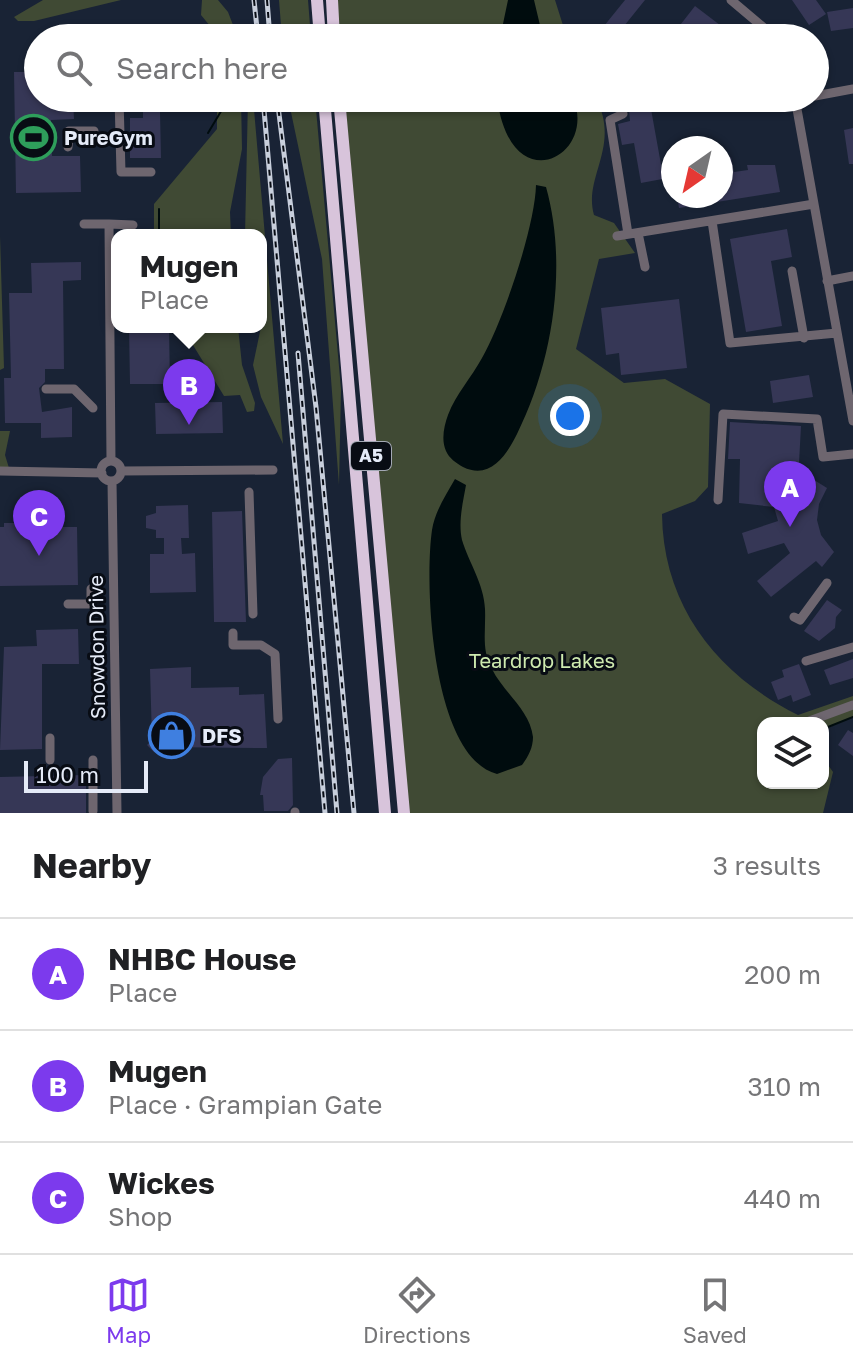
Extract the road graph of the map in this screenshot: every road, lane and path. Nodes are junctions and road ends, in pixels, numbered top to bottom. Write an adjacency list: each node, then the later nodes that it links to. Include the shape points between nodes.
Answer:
1 (317, 0): 4 (highway)
2 (332, 0): 5 (highway)
3 (736, 1): 6 (street)
4 (319, 24)
5 (333, 24)
6 (761, 24)
7 (853, 89): 8 (street)
8 (829, 93)
9 (119, 112): 16 (street, via 121,172)
10 (325, 112): 57 (highway, A5)
11 (340, 112): 58 (highway, A5)
12 (623, 112): 22 (street, via 610,120)
13 (800, 112): 17 (street)
14 (94, 131): 15 (street, via 69,131)
15 (68, 147)
16 (151, 172)
17 (814, 204): 18 (street); 26 (street)
18 (712, 221): 22 (street); 28 (street, via 730,343)
19 (84, 224): 20 (street)
20 (109, 224): 21 (street); 33 (street)
21 (133, 225)
22 (627, 234): 23 (street)
23 (645, 267)
24 (792, 271): 28 (street)
25 (853, 276): 26 (street)
26 (827, 281): 27 (street)
27 (837, 333): 28 (street); 31 (street)
28 (804, 338)
29 (46, 389): 30 (street, via 74,389)
30 (93, 408)
31 (853, 421)
32 (853, 454): 40 (street, via 823,457 817,419 723,414)
33 (111, 461): 36 (street); 37 (street)
34 (273, 470): 36 (street)
35 (0, 471): 37 (street)
36 (121, 471): 38 (street)
37 (102, 473): 38 (street)
38 (112, 481): 56 (street, Snowdon Drive)
39 (249, 492): 44 (street)
40 (718, 500)
41 (827, 583): 45 (street, via 800,620)
42 (91, 589): 43 (street, via 91,604)
43 (68, 604)
44 (253, 614)
45 (794, 617)
46 (233, 633): 51 (street, via 233,645 261,645 275,654)
47 (853, 647): 48 (street)
48 (806, 661)
49 (853, 705): 50 (street)
50 (820, 717)
51 (278, 719)
52 (50, 738): 53 (street)
53 (50, 760)
54 (93, 760): 55 (street)
55 (93, 811)
56 (117, 813)
57 (385, 813)
58 (404, 813)

